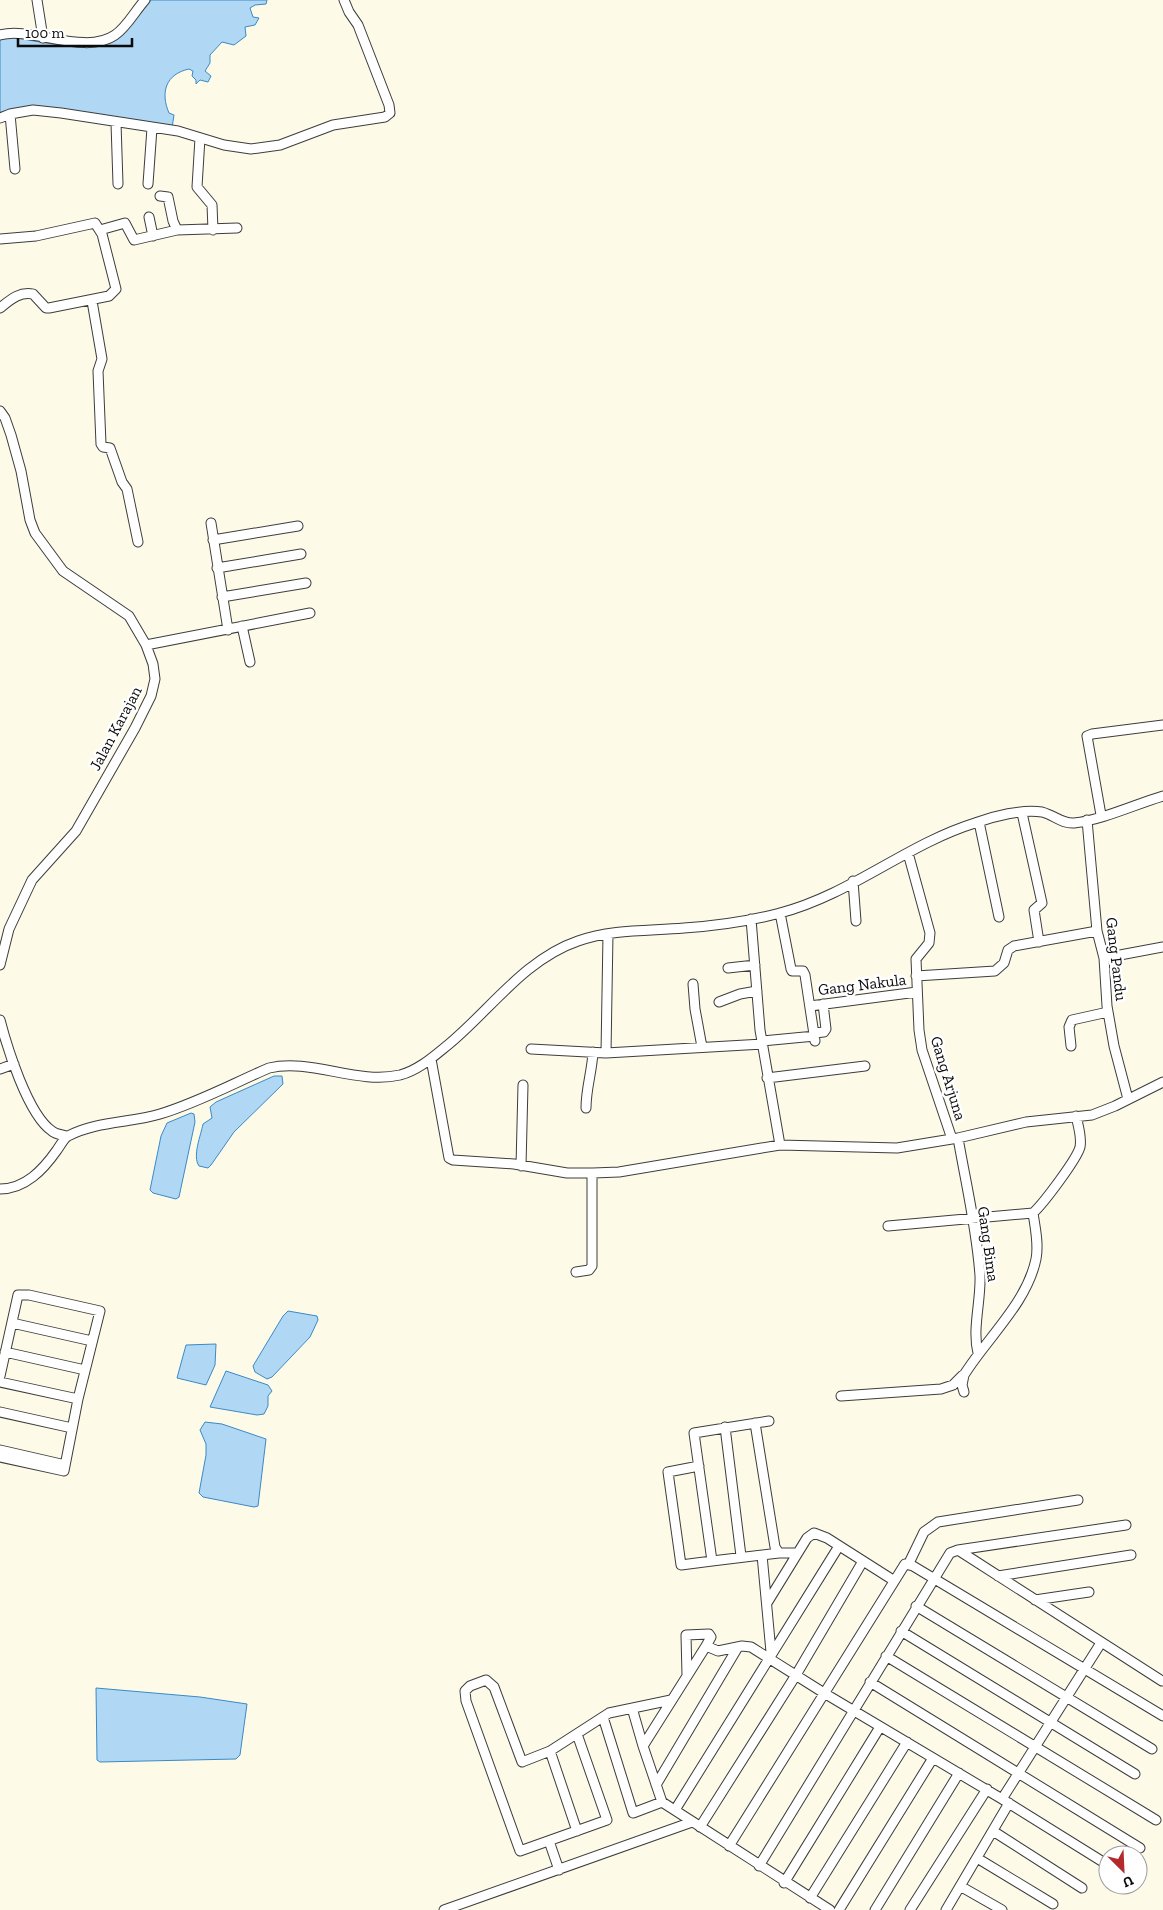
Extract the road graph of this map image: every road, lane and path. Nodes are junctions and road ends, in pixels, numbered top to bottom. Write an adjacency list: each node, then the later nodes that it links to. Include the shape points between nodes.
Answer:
1 (37, 0): 5 (street)
2 (145, 0): 5 (street, via 111,38 75,41)
3 (344, 0): 10 (street, via 374,64 389,105 388,116 333,125 260,149 233,147)
4 (0, 35): 5 (street, via 20,33)
5 (43, 38)
6 (10, 114): 7 (street); 8 (street, via 33,110); 11 (street)
7 (0, 118)
8 (116, 123): 9 (street); 12 (street)
9 (152, 128): 10 (street); 13 (street)
10 (200, 138): 19 (street, via 197,187 212,205)
11 (15, 170)
12 (118, 184)
13 (148, 184)
14 (160, 196): 18 (street, via 168,197)
15 (149, 217): 20 (street)
16 (237, 228): 19 (street)
17 (100, 230): 20 (street, via 125,223 134,240); 21 (street, via 95,223 36,236); 22 (street, via 116,289 113,295)
18 (177, 230): 19 (street); 20 (street)
19 (213, 230)
20 (153, 236)
21 (0, 239)
22 (92, 301): 23 (street, via 46,308 33,294 24,294); 28 (street, via 102,359 98,371 101,444 110,448 127,489)
23 (0, 308)
24 (0, 411): 36 (street, Jalan Karajan, via 12,435 35,533 63,571 129,616)
25 (211, 523): 27 (street)
26 (298, 526): 27 (street)
27 (212, 540): 30 (street)
28 (138, 542)
29 (301, 554): 30 (street)
30 (217, 568): 32 (street)
31 (306, 583): 32 (street)
32 (222, 597): 35 (street)
33 (310, 613): 34 (street)
34 (242, 626): 35 (street); 37 (street)
35 (228, 630): 36 (street)
36 (146, 645): 55 (street, Jalan Karajan, via 155,674 151,696 76,831 32,880 9,929)
37 (250, 662)
38 (1163, 724): 41 (street, via 1087,736)
39 (1163, 796): 41 (street)
40 (1022, 813): 42 (street, via 1044,813 1069,823); 43 (street); 52 (street, via 1042,902 1034,910)
41 (1101, 816): 42 (street)
42 (1087, 820): 50 (street, Gang Pandu)
43 (979, 822): 44 (street); 47 (street)
44 (908, 854): 45 (street); 58 (street, Gang Arjuna, via 930,932 929,943 916,960)
45 (853, 881): 46 (street, via 830,894); 49 (street)
46 (780, 913): 48 (street); 64 (street, via 788,962 792,971 804,972)
47 (999, 917)
48 (751, 918): 51 (street, via 685,928); 56 (street)
49 (856, 921)
50 (1097, 931): 52 (street); 54 (street, Gang Pandu)
51 (608, 934): 73 (street); 74 (street, via 576,942 522,974 469,1028)
52 (1039, 942): 58 (street, via 1010,948 1002,967 995,971)
53 (1163, 947): 54 (street)
54 (1104, 958): 65 (street, Gang Pandu)
55 (0, 965)
56 (755, 966): 57 (street); 60 (street)
57 (728, 968)
58 (916, 976): 61 (street, Gang Arjuna)
59 (693, 984): 70 (street)
60 (757, 991): 62 (street); 68 (street)
61 (917, 992): 63 (street, Gang Nakula); 85 (street, Gang Arjuna, via 922,1050)
62 (719, 1002)
63 (823, 1004): 64 (street, Gang Nakula); 67 (street, via 826,1029)
64 (810, 1006): 67 (street)
65 (1108, 1012): 69 (street, via 1072,1020 1069,1027); 81 (street, Gang Pandu)
66 (0, 1020): 75 (street)
67 (815, 1037): 68 (street)
68 (762, 1042): 70 (street); 78 (street)
69 (1071, 1046)
70 (702, 1047): 73 (street)
71 (531, 1049): 72 (street)
72 (593, 1052): 73 (street); 82 (street)
73 (606, 1053)
74 (431, 1059): 84 (street, via 413,1070 391,1077 278,1066 161,1114 92,1127); 87 (street, via 448,1158)
75 (14, 1064): 77 (street); 84 (street, via 30,1102 44,1122 52,1132)
76 (865, 1066): 78 (street)
77 (0, 1069)
78 (767, 1078): 86 (street)
79 (1163, 1082): 81 (street)
80 (522, 1085): 87 (street)
81 (1128, 1099): 83 (street, via 1100,1112)
82 (586, 1108)
83 (1076, 1116): 85 (street, via 1026,1122); 90 (street, via 1080,1149)
84 (66, 1136): 89 (street, via 36,1175 23,1184)
85 (955, 1139): 86 (street, via 897,1148); 91 (street, Gang Bima)
86 (780, 1145): 88 (street, via 619,1172)
87 (521, 1166): 88 (street)
88 (592, 1173): 93 (street, via 592,1266 589,1270)
89 (0, 1189)
90 (1033, 1213): 91 (street); 97 (street, via 1037,1247 1033,1268 1021,1295)
91 (972, 1219): 92 (street); 97 (street, Gang Bima, via 980,1281)
92 (888, 1226)
93 (576, 1272)
94 (12, 1323): 95 (street); 95 (street, via 18,1295 30,1295 100,1311); 96 (street)
95 (92, 1341): 98 (street)
96 (6, 1352): 98 (street); 100 (street)
97 (978, 1353): 99 (street)
98 (85, 1370): 104 (street)
99 (964, 1375): 102 (street); 103 (street, via 953,1385 941,1389)
100 (0, 1376)
101 (0, 1382): 104 (street)
102 (964, 1392)
103 (841, 1396)
104 (78, 1399): 109 (street)
105 (0, 1412): 109 (street)
106 (769, 1421): 107 (street)
107 (755, 1423): 108 (street); 118 (street, via 775,1547)
108 (725, 1427): 113 (street, via 694,1433); 122 (street)
109 (72, 1428): 112 (street)
110 (0, 1450): 112 (street)
111 (0, 1457): 112 (street, via 64,1471)
112 (65, 1465)
113 (698, 1466): 123 (street); 123 (street, via 668,1472 681,1565)
114 (1078, 1500): 125 (street, via 938,1522 924,1532)
115 (1126, 1525): 117 (street)
116 (839, 1546): 119 (street, via 814,1533); 124 (street); 137 (street)
117 (958, 1550): 126 (street); 127 (street, via 945,1558)
118 (779, 1553): 119 (street); 120 (street)
119 (798, 1553): 131 (street)
120 (762, 1555): 122 (street); 131 (street)
121 (1131, 1555): 126 (street)
122 (742, 1556): 123 (street)
123 (712, 1561)
124 (863, 1561): 128 (street); 141 (street)
125 (908, 1563): 127 (street); 128 (street)
126 (998, 1576): 130 (street)
127 (934, 1578): 132 (street); 139 (street)
128 (893, 1580): 144 (street)
129 (1089, 1592): 130 (street)
130 (1035, 1600): 142 (street)
131 (767, 1602): 137 (street)
132 (916, 1606): 133 (street); 145 (street)
133 (901, 1631): 138 (street); 151 (street)
134 (706, 1646): 136 (street, via 718,1651); 140 (street); 140 (street, via 711,1637 709,1634 686,1630)
135 (1099, 1646): 139 (street)
136 (738, 1647): 137 (street, via 750,1646); 163 (street)
137 (770, 1654): 141 (street); 167 (street)
138 (886, 1656): 143 (street); 156 (street)
139 (1083, 1669): 145 (street); 149 (street)
140 (687, 1675): 146 (street)
141 (796, 1675): 144 (street); 169 (street)
142 (1162, 1681)
143 (870, 1682): 148 (street); 161 (street)
144 (824, 1693): 148 (street); 174 (street)
145 (1066, 1696): 151 (street); 157 (street)
146 (671, 1700): 147 (street); 155 (street)
147 (632, 1708): 150 (street); 155 (street)
148 (852, 1710): 152 (street); 177 (street)
149 (1163, 1716)
150 (603, 1717): 153 (street); 166 (street, via 633,1812)
151 (1050, 1723): 156 (street); 162 (street)
152 (880, 1727): 154 (street); 179 (street)
153 (577, 1734): 158 (street); 170 (street, via 607,1820)
154 (906, 1742): 159 (street); 182 (street)
155 (643, 1746): 163 (street)
156 (1034, 1748): 161 (street); 168 (street)
157 (1152, 1749)
158 (550, 1751): 170 (street); 172 (street, via 522,1762 494,1686 486,1680 465,1691 520,1851)
159 (933, 1758): 160 (street); 186 (street)
160 (959, 1773): 164 (street); 187 (street)
161 (1017, 1774): 165 (street); 173 (street)
162 (1135, 1774)
163 (656, 1785): 166 (street)
164 (987, 1789): 165 (street); 188 (street)
165 (1006, 1801): 171 (street); 176 (street)
166 (662, 1802): 167 (street)
167 (675, 1810): 169 (street)
168 (1156, 1820)
169 (696, 1824): 174 (street); 178 (street)
170 (576, 1831): 172 (street)
171 (993, 1831): 175 (street); 181 (street)
172 (549, 1841): 178 (street)
173 (1135, 1845)
174 (729, 1846): 177 (street)
175 (977, 1858): 180 (street); 183 (street)
176 (1098, 1859)
177 (758, 1866): 179 (street)
178 (558, 1870): 184 (street)
179 (784, 1883): 182 (street)
180 (960, 1886): 189 (street); 190 (street)
181 (1082, 1888)
182 (810, 1898): 185 (street)
183 (1053, 1904)
184 (444, 1910)
185 (830, 1910)
186 (839, 1910)
187 (875, 1910)
188 (910, 1910)
189 (946, 1910)
190 (1002, 1910)

